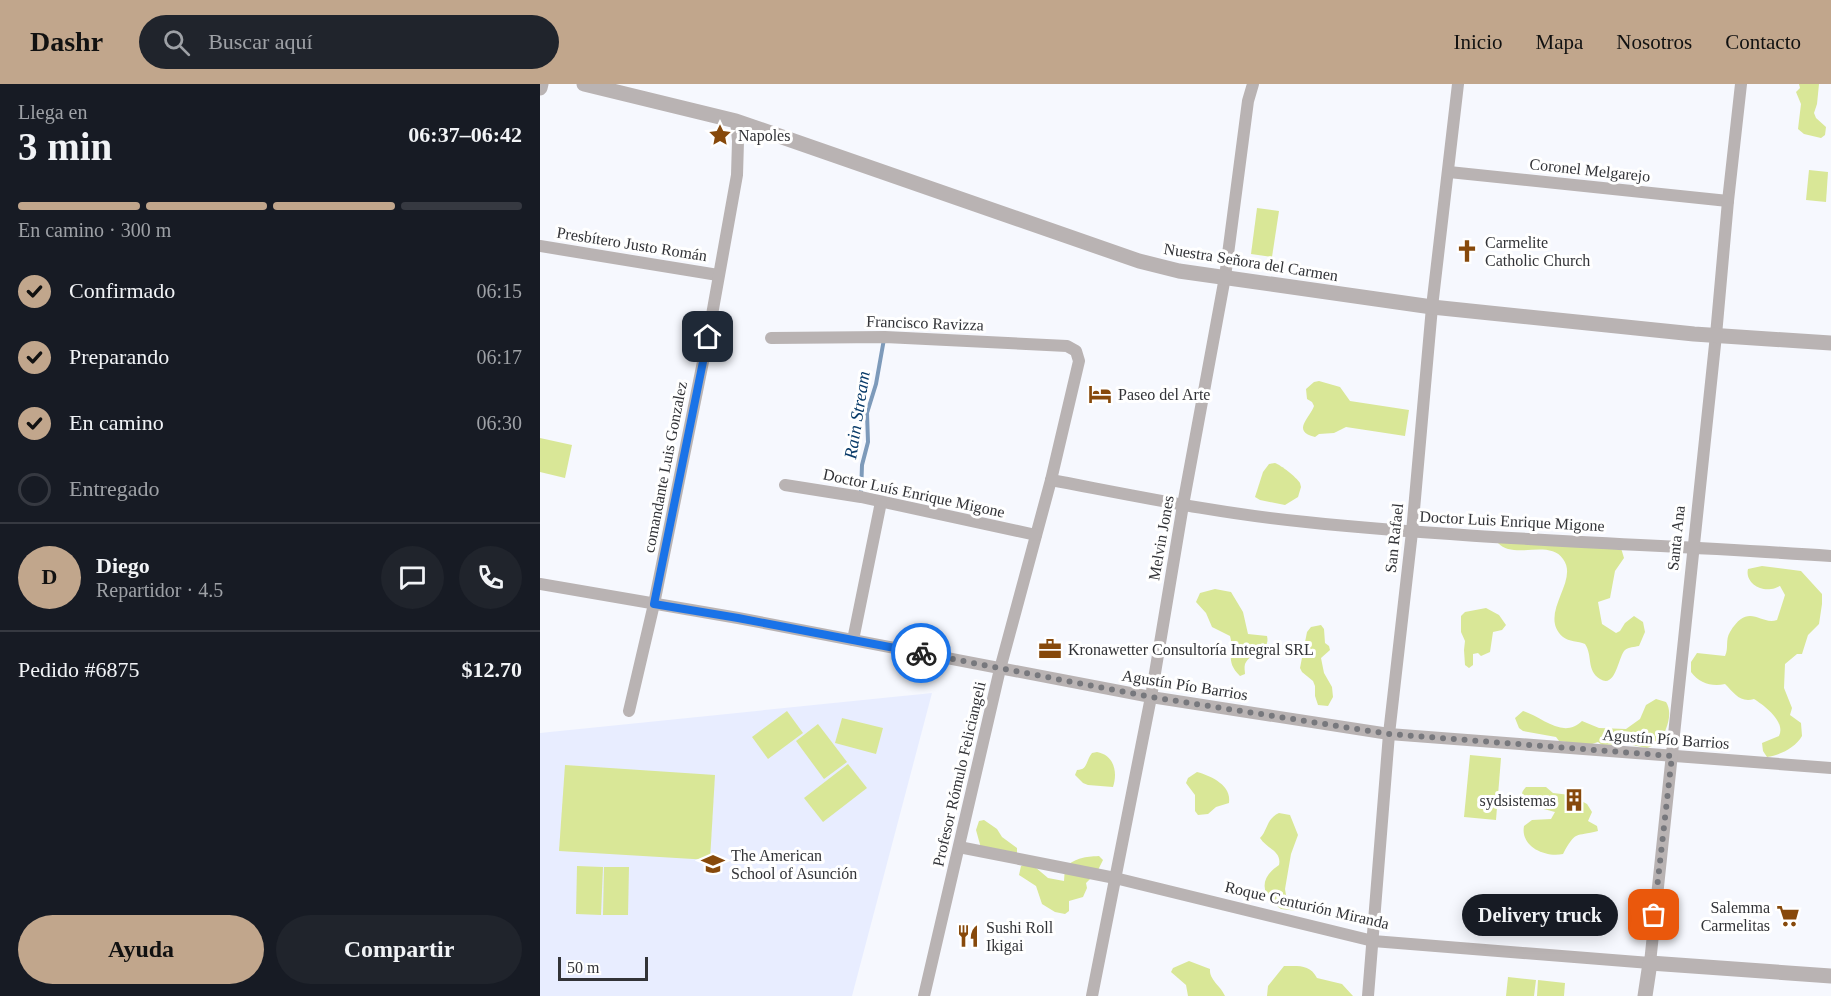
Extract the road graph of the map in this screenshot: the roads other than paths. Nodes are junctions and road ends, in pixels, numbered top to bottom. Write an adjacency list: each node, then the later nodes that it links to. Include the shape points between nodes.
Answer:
1 (584, 84): 5 (street, Nuestra Señora del Carmen)
2 (1254, 84): 10 (street, Melvin Jones, via 1248,101)
3 (1458, 84): 6 (street, San Rafael)
4 (1741, 84): 7 (street, Santa Ana)
5 (736, 122): 9 (street, comandante Luis Gonzalez, via 737,175); 10 (street, Nuestra Señora del Carmen, via 1139,261)
6 (1449, 172): 7 (street, Coronel Melgarejo); 11 (street, San Rafael)
7 (1728, 201): 12 (street, Santa Ana)
8 (540, 246): 9 (street, Presbítero Justo Román)
9 (718, 275): 25 (street, comandante Luis Gonzalez)
10 (1225, 277): 11 (street, Nuestra Señora del Carmen); 19 (street, Melvin Jones)
11 (1432, 307): 12 (street, Nuestra Señora del Carmen); 20 (street, San Rafael)
12 (1716, 335): 14 (street, Nuestra Señora del Carmen); 22 (street, Santa Ana)
13 (771, 338): 15 (street, Francisco Ravizza, via 885,337 1067,346)
14 (1831, 343)
15 (1076, 351): 16 (street, Profesor Rómulo Feliciangeli, via 1078,362)
16 (1051, 480): 19 (street, Doctor Luis Enrique Migone); 21 (street, Profesor Rómulo Feliciangeli)
17 (785, 485): 18 (street, Doctor Luís Enrique Migone)
18 (881, 502): 21 (street, Doctor Luís Enrique Migone); 26 (street)
19 (1183, 505): 20 (street, Doctor Luis Enrique Migone); 28 (street, Melvin Jones)
20 (1412, 532): 22 (street, Doctor Luis Enrique Migone); 30 (street, San Rafael)
21 (1036, 535): 27 (street, Profesor Rómulo Feliciangeli)
22 (1693, 547): 23 (street, Doctor Luis Enrique Migone); 31 (street, Santa Ana)
23 (1831, 556)
24 (540, 584): 25 (street, Agustín Pío Barrios)
25 (654, 604): 26 (street, Agustín Pío Barrios); 29 (street, comandante Luis Gonzalez)
26 (853, 640): 27 (street, Agustín Pío Barrios)
27 (1000, 669): 28 (street, Agustín Pío Barrios); 33 (street, Profesor Rómulo Feliciangeli)
28 (1151, 697): 30 (street, Agustín Pío Barrios); 34 (street, Melvin Jones)
29 (629, 711)
30 (1389, 734): 31 (street, Agustín Pío Barrios); 35 (street, San Rafael)
31 (1672, 756): 32 (street, Agustín Pío Barrios); 36 (street, Santa Ana)
32 (1831, 768)
33 (959, 847): 34 (street, Roque Centurión Miranda); 38 (street, Profesor Rómulo Feliciangeli)
34 (1115, 878): 35 (street, Roque Centurión Miranda); 39 (street, Melvin Jones)
35 (1373, 941): 36 (street, Roque Centurión Miranda); 40 (street, San Rafael)
36 (1650, 963): 37 (street, Roque Centurión Miranda); 41 (street, Santa Ana)
37 (1831, 976)
38 (924, 996)
39 (1092, 996)
40 (1368, 996)
41 (1645, 996)

